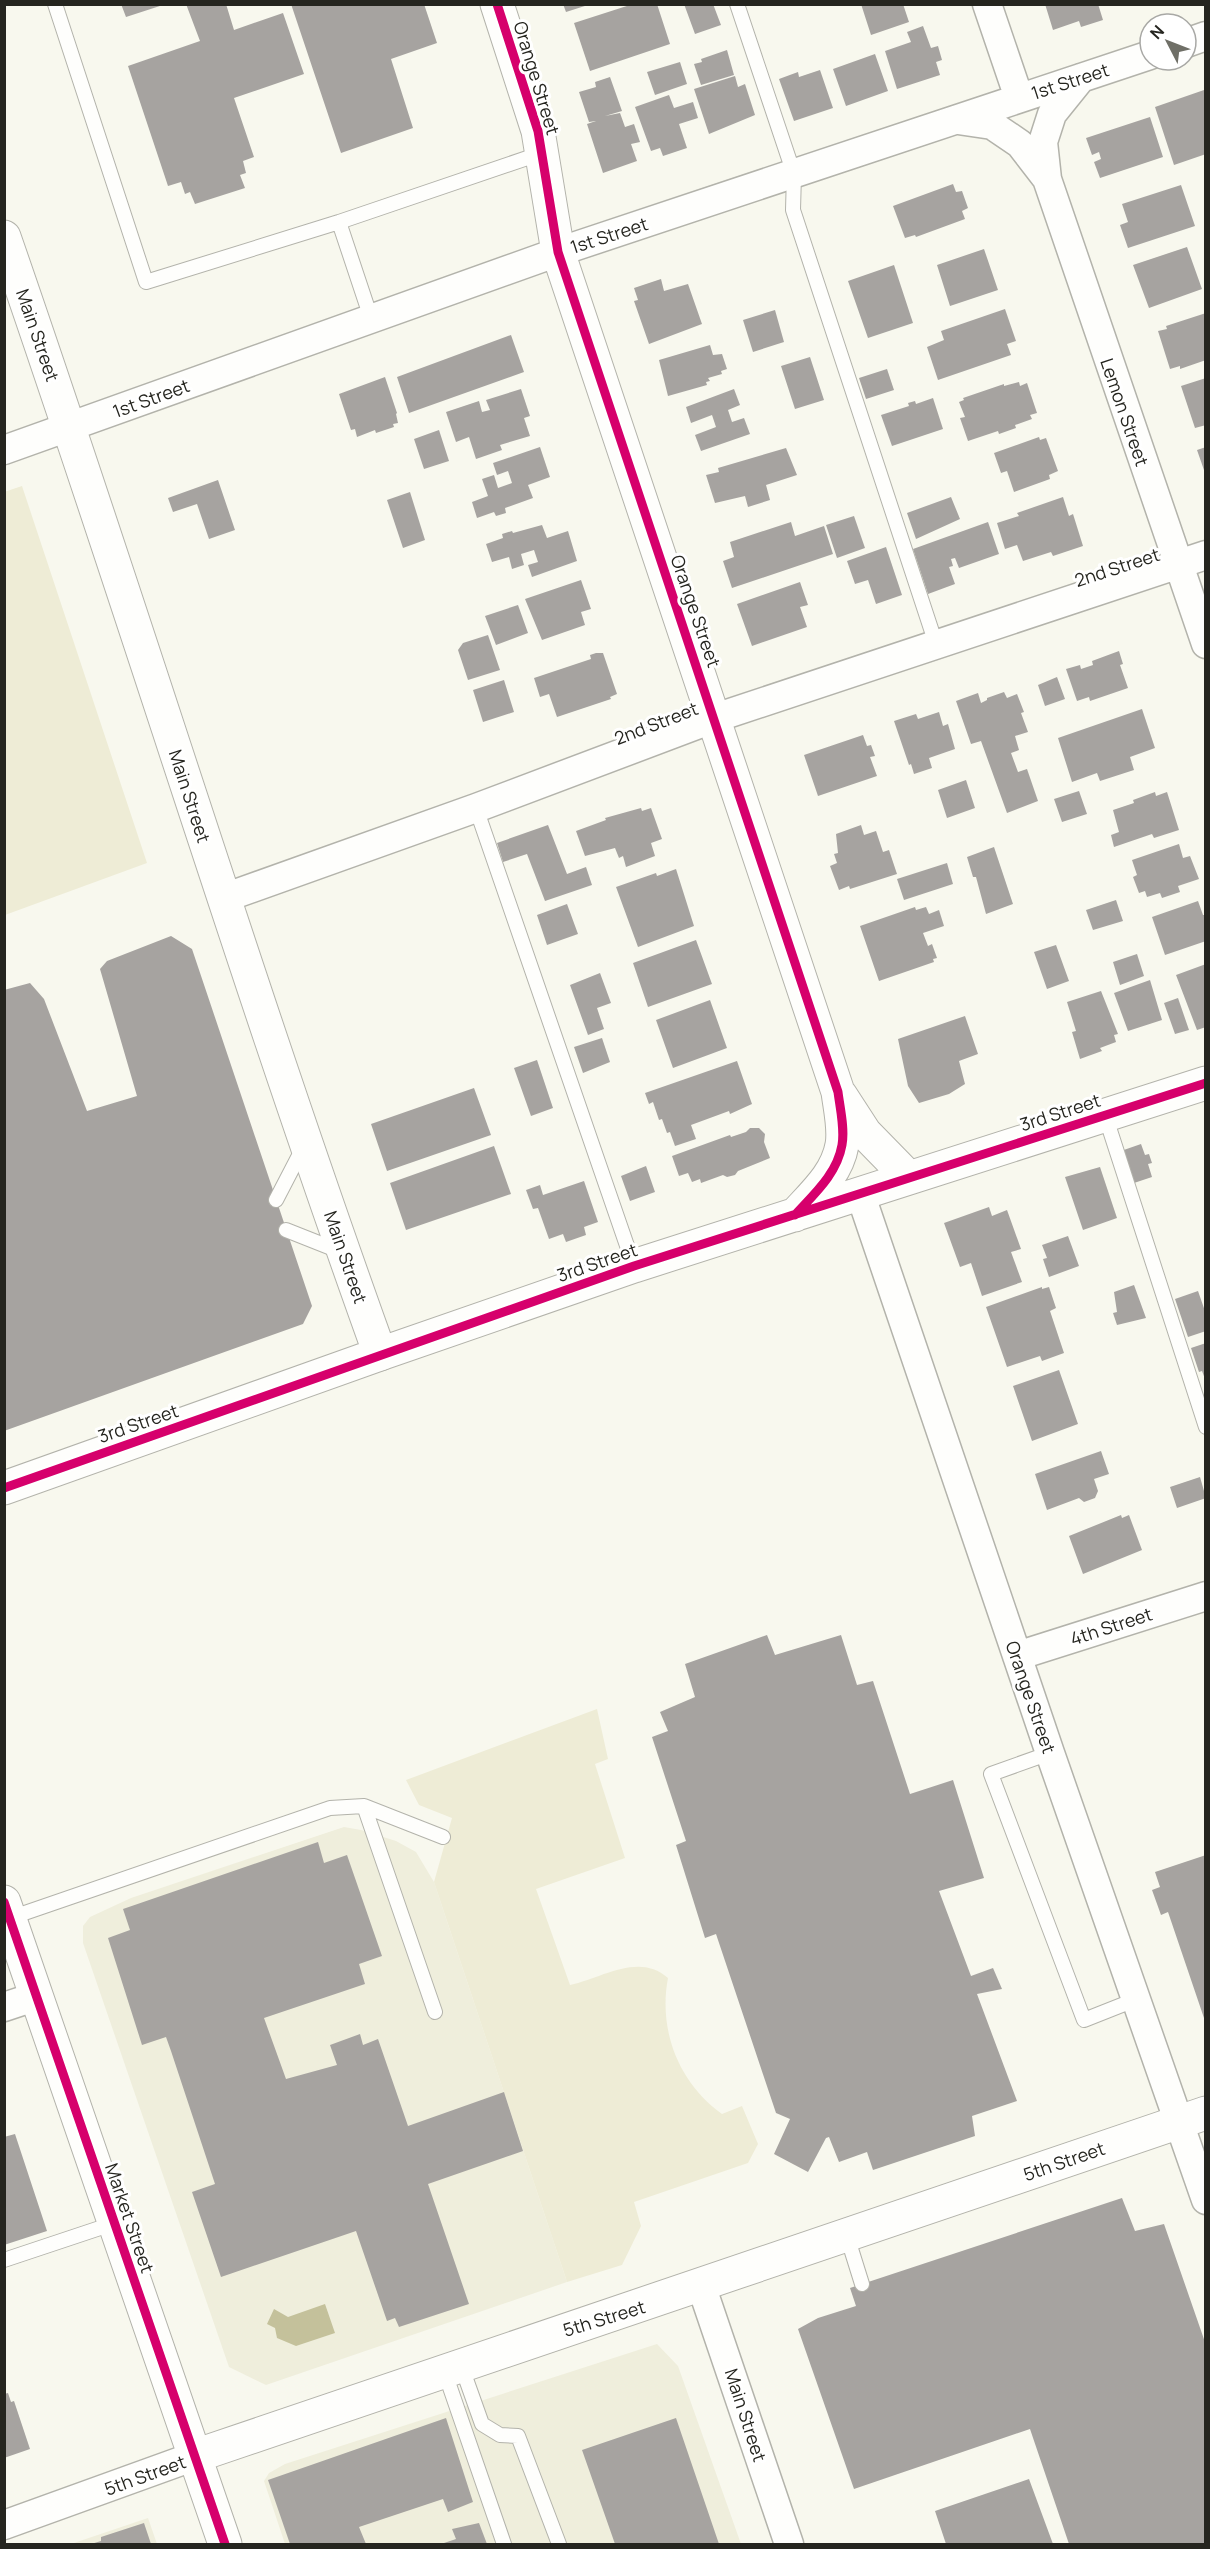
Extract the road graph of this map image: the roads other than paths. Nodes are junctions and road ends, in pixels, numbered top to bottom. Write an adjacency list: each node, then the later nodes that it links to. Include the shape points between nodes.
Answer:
1 (56, 4): 12 (lane, via 146,282)
2 (497, 4): 9 (main road, Orange Street)
3 (737, 4): 10 (lane)
4 (987, 4): 7 (street)
5 (1138, 59): 6 (street, 1st Street)
6 (1081, 78): 7 (street, 1st Street); 11 (street, via 1052,114 1043,142)
7 (1019, 98): 8 (street, 1st Street)
8 (955, 120): 10 (street, 1st Street); 11 (street, via 992,125 1020,144)
9 (542, 153): 12 (lane); 14 (main road, Orange Street)
10 (794, 174): 14 (street, 1st Street); 20 (lane, via 793,210)
11 (1047, 179): 19 (street, Lemon Street)
12 (339, 222): 15 (lane)
13 (4, 237): 16 (main road, Main Street)
14 (558, 252): 15 (street, 1st Street); 22 (main road, Orange Street)
15 (371, 318): 16 (street, 1st Street)
16 (70, 427): 17 (street, 1st Street); 24 (main road, Main Street)
17 (4, 450)
18 (1206, 555): 19 (street, 2nd Street)
19 (1178, 564): 20 (street, 2nd Street); 21 (street, Lemon Street)
20 (936, 644): 22 (street, 2nd Street)
21 (1206, 644)
22 (715, 718): 23 (street, 2nd Street); 26 (main road, Orange Street)
23 (476, 808): 24 (street, 2nd Street); 35 (lane)
24 (224, 898): 28 (main road, Main Street)
25 (1206, 1083): 27 (main road, 3rd Street)
26 (838, 1092): 29 (main road, Orange Street, via 865,1133); 32 (main road, Orange Street, via 843,1143 832,1172)
27 (1105, 1115): 29 (main road, 3rd Street); 37 (lane)
28 (307, 1141): 31 (lane); 34 (main road, Main Street)
29 (909, 1178): 30 (main road, 3rd Street)
30 (860, 1193): 32 (main road, 3rd Street); 40 (street, Orange Street)
31 (276, 1200)
32 (795, 1215): 35 (main road, 3rd Street)
33 (286, 1230): 34 (lane)
34 (343, 1253): 36 (main road, Main Street)
35 (634, 1266): 36 (main road, 3rd Street)
36 (380, 1354): 38 (main road, 3rd Street)
37 (1206, 1427)
38 (4, 1488)
39 (1206, 1596): 40 (street, 4th Street)
40 (1017, 1656): 41 (street, Orange Street)
41 (1050, 1753): 46 (street, Orange Street); 46 (lane, via 991,1774 1084,2020)
42 (364, 1806): 43 (lane); 44 (lane, via 330,1809); 48 (lane)
43 (443, 1837)
44 (7, 1910): 45 (main road, Market Street)
45 (37, 1996): 47 (street); 51 (main road, Market Street)
46 (1137, 1999): 49 (street, Orange Street)
47 (4, 2007)
48 (435, 2012)
49 (1192, 2118): 50 (street, Orange Street); 52 (main road, 5th Street)
50 (1205, 2198)
51 (115, 2223): 53 (lane); 57 (main road, Market Street)
52 (847, 2236): 54 (lane); 55 (main road, 5th Street)
53 (4, 2260)
54 (862, 2284)
55 (701, 2285): 56 (main road, 5th Street); 62 (street, Main Street)
56 (453, 2369): 57 (main road, 5th Street); 60 (lane); 61 (lane, via 482,2424 500,2435 518,2436)
57 (195, 2456): 58 (street, 5th Street); 59 (main road, Market Street)
58 (4, 2525)
59 (225, 2544)
60 (504, 2544)
61 (559, 2544)
62 (789, 2544)

